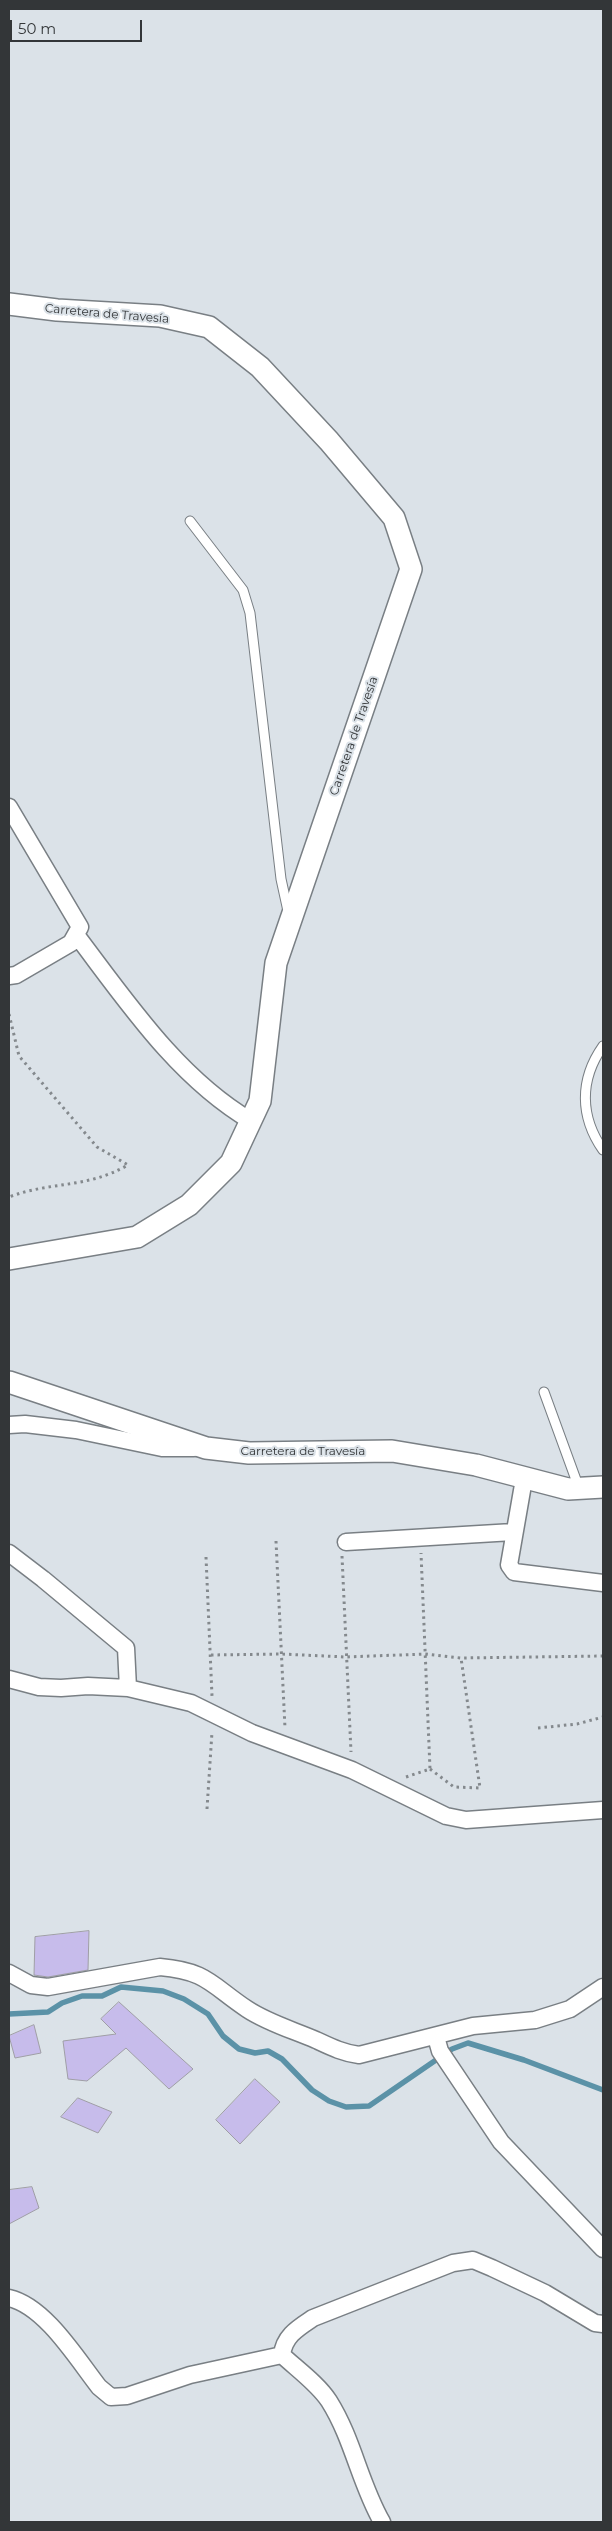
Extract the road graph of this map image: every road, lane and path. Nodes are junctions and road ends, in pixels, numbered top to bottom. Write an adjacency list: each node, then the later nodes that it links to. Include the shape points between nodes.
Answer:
1 (9, 304): 4 (street, Carretera de Travesía, via 160,316 209,327 260,367 394,518 411,570)
2 (190, 521): 4 (lane, via 243,590 250,613 280,879)
3 (9, 807): 5 (street, via 80,927)
4 (291, 921): 9 (street, Carretera de Travesía, via 276,963 260,1101)
5 (77, 936): 6 (street); 9 (street, via 138,1017 182,1065 224,1106)
6 (9, 976)
7 (9, 1014): 11 (path, via 18,1056 98,1147 128,1166 110,1176 76,1185 30,1189)
8 (603, 1046): 10 (lane, via 587,1080 585,1113 591,1133)
9 (250, 1121): 12 (street, Carretera de Travesía, via 231,1163 189,1205 136,1237)
10 (603, 1150)
11 (9, 1197)
12 (9, 1260)
13 (9, 1382): 16 (street, Carretera de Travesía)
14 (544, 1392): 19 (lane)
15 (9, 1425): 16 (street, via 76,1430 162,1448)
16 (206, 1448): 17 (street, Carretera de Travesía, via 249,1453 392,1451 476,1465)
17 (524, 1479): 19 (street, Carretera de Travesía); 20 (street)
18 (603, 1487): 19 (street, Carretera de Travesía)
19 (579, 1489)
20 (513, 1532): 21 (street); 26 (street, via 509,1565 514,1572)
21 (420, 1536): 23 (street); 28 (path)
22 (276, 1541): 27 (path)
23 (346, 1542): 31 (path, via 341,1559)
24 (9, 1553): 34 (street, via 126,1648)
25 (206, 1557): 29 (path)
26 (603, 1583)
27 (282, 1654): 29 (path); 31 (path); 38 (path)
28 (425, 1654): 31 (path); 32 (path); 39 (path)
29 (211, 1655): 35 (path)
30 (603, 1656): 32 (path)
31 (346, 1657): 40 (path)
32 (461, 1658): 39 (path, via 480,1788 454,1787)
33 (9, 1679): 34 (street, via 39,1687)
34 (128, 1688): 35 (street, via 191,1703)
35 (213, 1714): 38 (street); 42 (path)
36 (603, 1718): 37 (path)
37 (538, 1728)
38 (286, 1746): 40 (street)
39 (430, 1769): 41 (path)
40 (352, 1770): 41 (street)
41 (382, 1786): 43 (street, via 446,1816 466,1820)
42 (207, 1809)
43 (603, 1810)
44 (9, 1973): 46 (street, via 30,1985 48,1987 160,1967 178,1968 215,1983 266,2020 342,2053 359,2055)
45 (603, 1987): 46 (street, via 570,2009 535,2020 473,2026)
46 (438, 2044): 47 (street, via 500,2142)
47 (603, 2248)
48 (9, 2298): 50 (street, via 43,2317 99,2387 111,2397 127,2396 190,2375)
49 (603, 2324): 50 (street, via 595,2323 545,2293 474,2260 453,2263 313,2318 293,2332 283,2345)
50 (282, 2355): 51 (street, via 328,2399)
51 (382, 2522)

